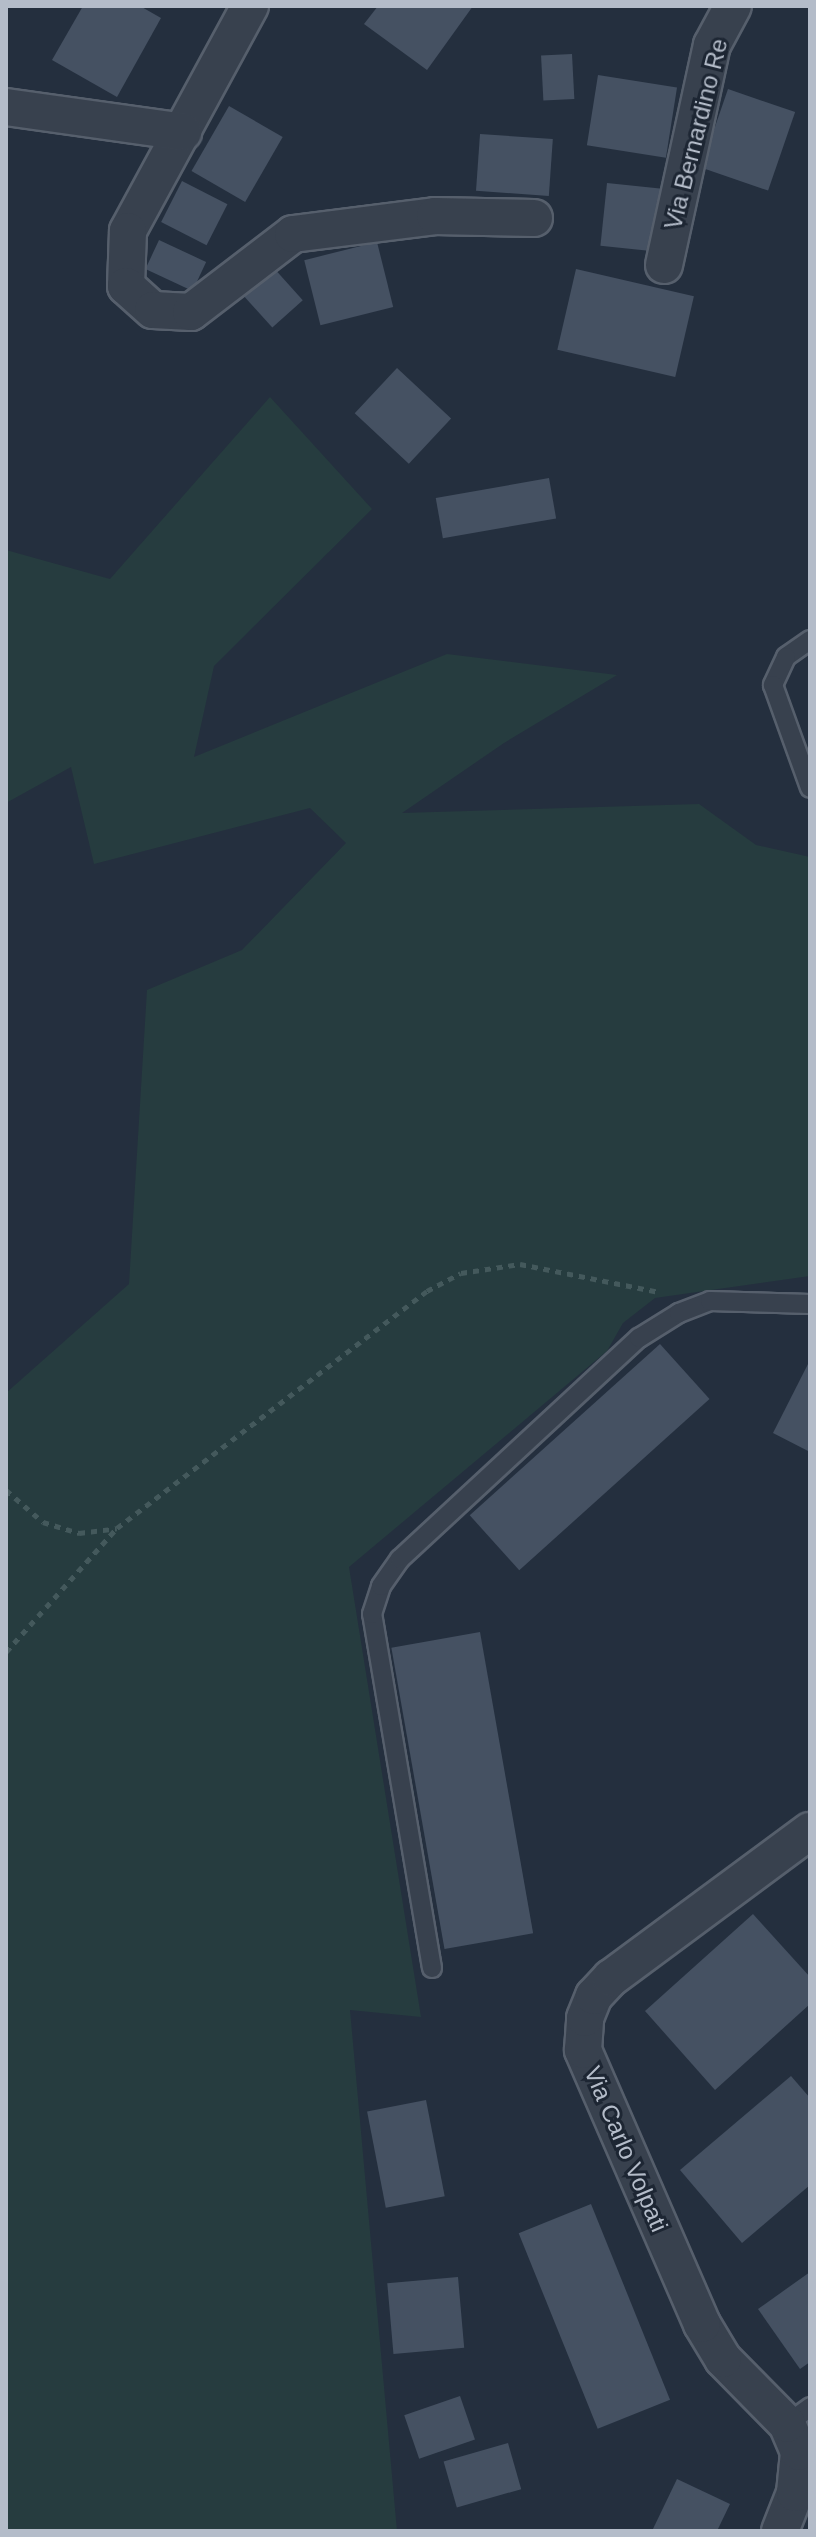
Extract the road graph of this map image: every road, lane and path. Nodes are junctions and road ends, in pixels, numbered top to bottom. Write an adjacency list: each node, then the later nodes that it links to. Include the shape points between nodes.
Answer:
1 (250, 6): 4 (street)
2 (733, 6): 6 (street, Via Bernardino Re, via 712,45)
3 (6, 107): 4 (street)
4 (183, 132): 5 (street, via 128,231 126,286 153,310 191,312 293,234 435,216)
5 (534, 218)
6 (664, 265)
7 (810, 640): 8 (lane, via 786,657 773,685)
8 (810, 788)
9 (710, 1301): 10 (lane); 12 (path, via 520,1264 461,1273 427,1291); 15 (lane, via 639,1338 400,1559 381,1586 372,1614)
10 (810, 1304)
11 (6, 1490): 12 (path, via 43,1522 79,1533)
12 (117, 1528): 13 (path)
13 (6, 1652)
14 (810, 1831): 16 (street, Via Carlo Volpati, via 611,1978 594,1996 585,2018 583,2050 702,2324 723,2359)
15 (432, 1968)
16 (799, 2415): 17 (street, Via Carlo Volpati, via 799,2472)
17 (780, 2531)

